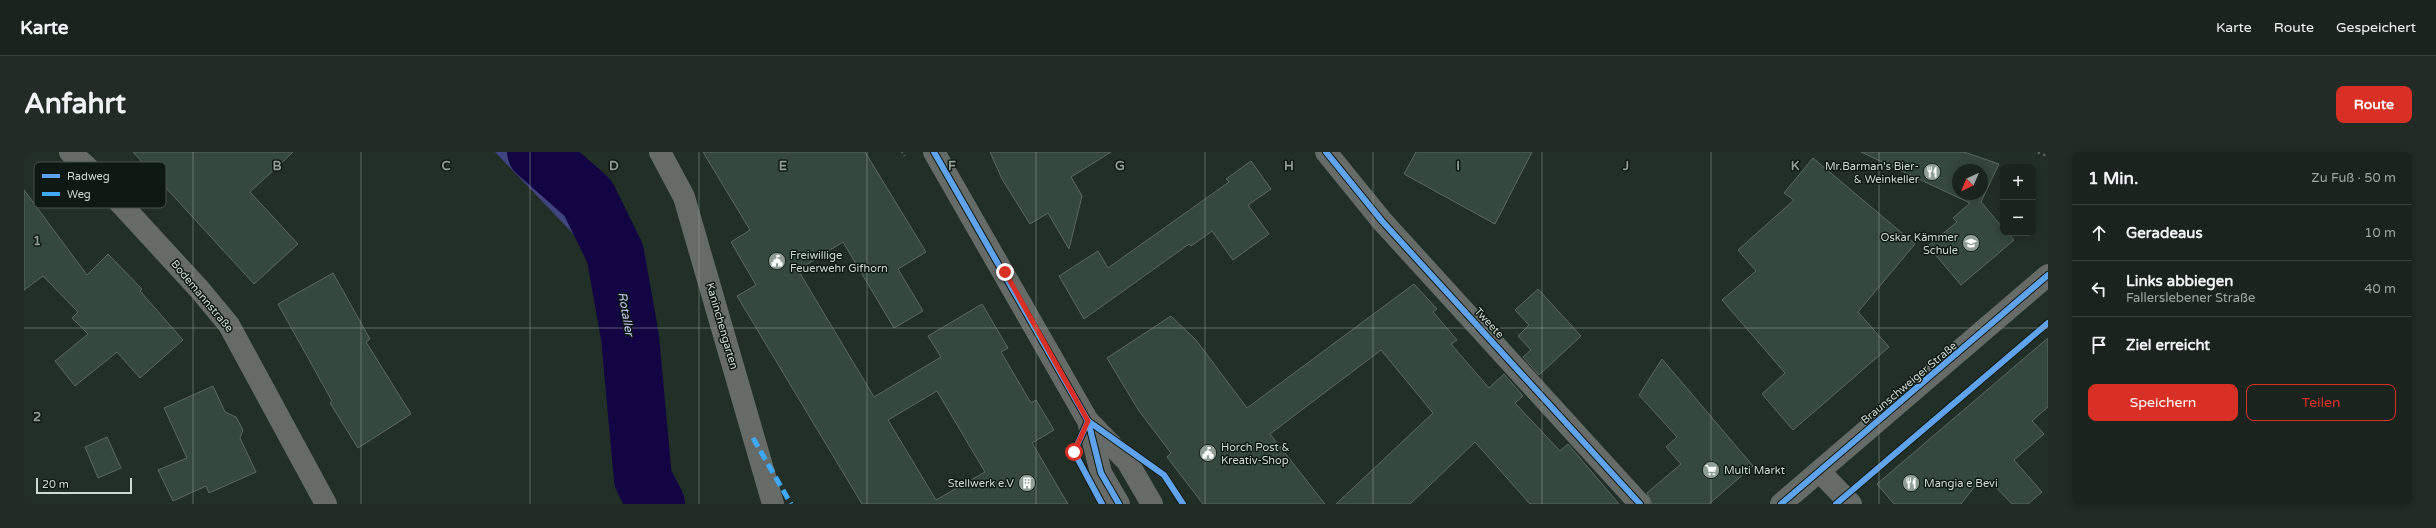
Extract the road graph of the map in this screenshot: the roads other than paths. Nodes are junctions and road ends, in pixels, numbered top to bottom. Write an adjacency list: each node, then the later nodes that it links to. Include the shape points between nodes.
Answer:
1 (70, 152): 5 (street, Bodemannstraße)
2 (660, 152): 11 (street, Kaninchengarten, via 684,197)
3 (934, 152): 8 (street)
4 (1326, 152): 14 (street, Tweete, via 1382,221)
5 (81, 162)
6 (125, 208): 10 (street, Bodemannstraße, via 229,325)
7 (2048, 275): 9 (street, Braunschweiger Straße)
8 (1088, 421): 12 (street, via 1101,473); 13 (street, via 1127,460)
9 (1820, 472): 15 (street, Braunschweiger Straße); 16 (street)
10 (326, 504)
11 (773, 504)
12 (1119, 504)
13 (1152, 504)
14 (1640, 504)
15 (1782, 504)
16 (1851, 504)

